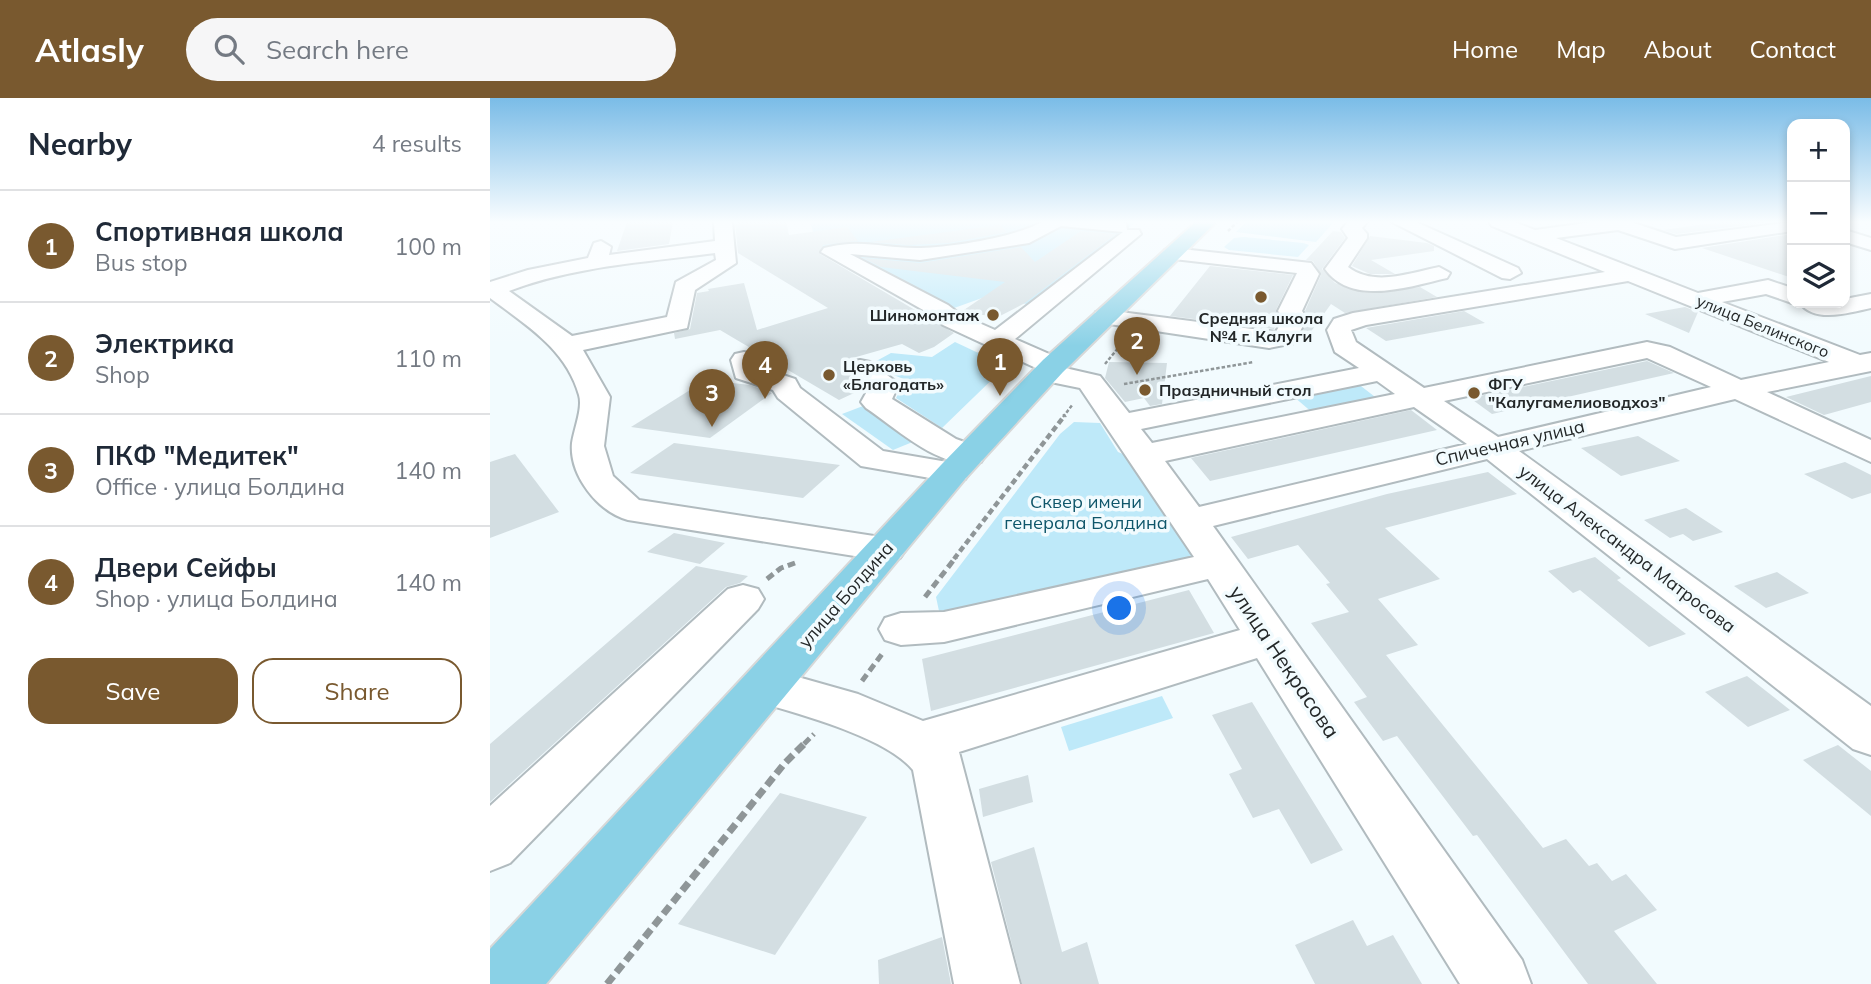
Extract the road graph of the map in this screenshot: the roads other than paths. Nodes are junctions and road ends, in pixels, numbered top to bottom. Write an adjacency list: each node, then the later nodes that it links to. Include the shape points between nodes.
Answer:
1 (571, 263): 13 (street)
2 (725, 263): 20 (street, via 684,287 678,323)
3 (852, 263): 19 (street)
4 (1088, 263): 19 (street)
5 (1162, 263): 18 (main road, улица Болдина)
6 (1267, 263): 18 (street, via 1304,267 1308,274 1290,311 1295,318 1285,338 1269,340)
7 (1340, 263): 11 (street, via 1336,269 1357,284 1371,286)
8 (1489, 263): 12 (street)
9 (1629, 263): 25 (street, улица Александра Матросова, via 1343,324 1339,330 1344,346)
10 (1638, 263): 15 (street, улица Белинского)
11 (1440, 273)
12 (1510, 273)
13 (491, 288): 20 (street)
14 (1787, 294): 15 (street, via 1768,287)
15 (1697, 300): 22 (street, улица Белинского)
16 (1871, 302): 17 (street)
17 (1850, 306)
18 (1105, 317): 24 (main road, улица Болдина)
19 (997, 341): 24 (street)
20 (568, 346): 33 (street, via 595,397 588,446 597,481 628,509)
21 (744, 360): 31 (street, via 746,372 785,385 873,459)
22 (1866, 364): 26 (street, Спичечная улица)
23 (860, 368): 31 (street, via 885,384 876,402 945,446)
24 (1049, 370): 28 (street, улица Некрасова, via 1090,382); 31 (main road, улица Болдина)
25 (1382, 372): 27 (street, улица Александра Матросова); 28 (street)
26 (1740, 388): 27 (street, via 1647,350); 29 (street, Спичечная улица); 30 (street)
27 (1420, 397): 28 (street); 29 (street, улица Александра Матросова)
28 (1133, 440): 32 (street, улица Некрасова)
29 (1493, 447): 32 (street, Спичечная улица); 39 (street, улица Александра Матросова)
30 (1871, 452)
31 (961, 463): 33 (main road, улица Болдина)
32 (1190, 520): 34 (street, улица Некрасова)
33 (886, 549): 38 (main road, улица Болдина)
34 (1219, 564): 36 (street, via 944,628); 37 (street, улица Некрасова)
35 (743, 599): 41 (street)
36 (901, 629)
37 (1269, 638): 40 (street); 44 (street, улица Некрасова)
38 (766, 686): 40 (street, via 841,708); 42 (main road, улица Болдина)
39 (1871, 734)
40 (920, 743): 43 (street, via 938,762)
41 (490, 845)
42 (503, 984)
43 (986, 984)
44 (1498, 984)

